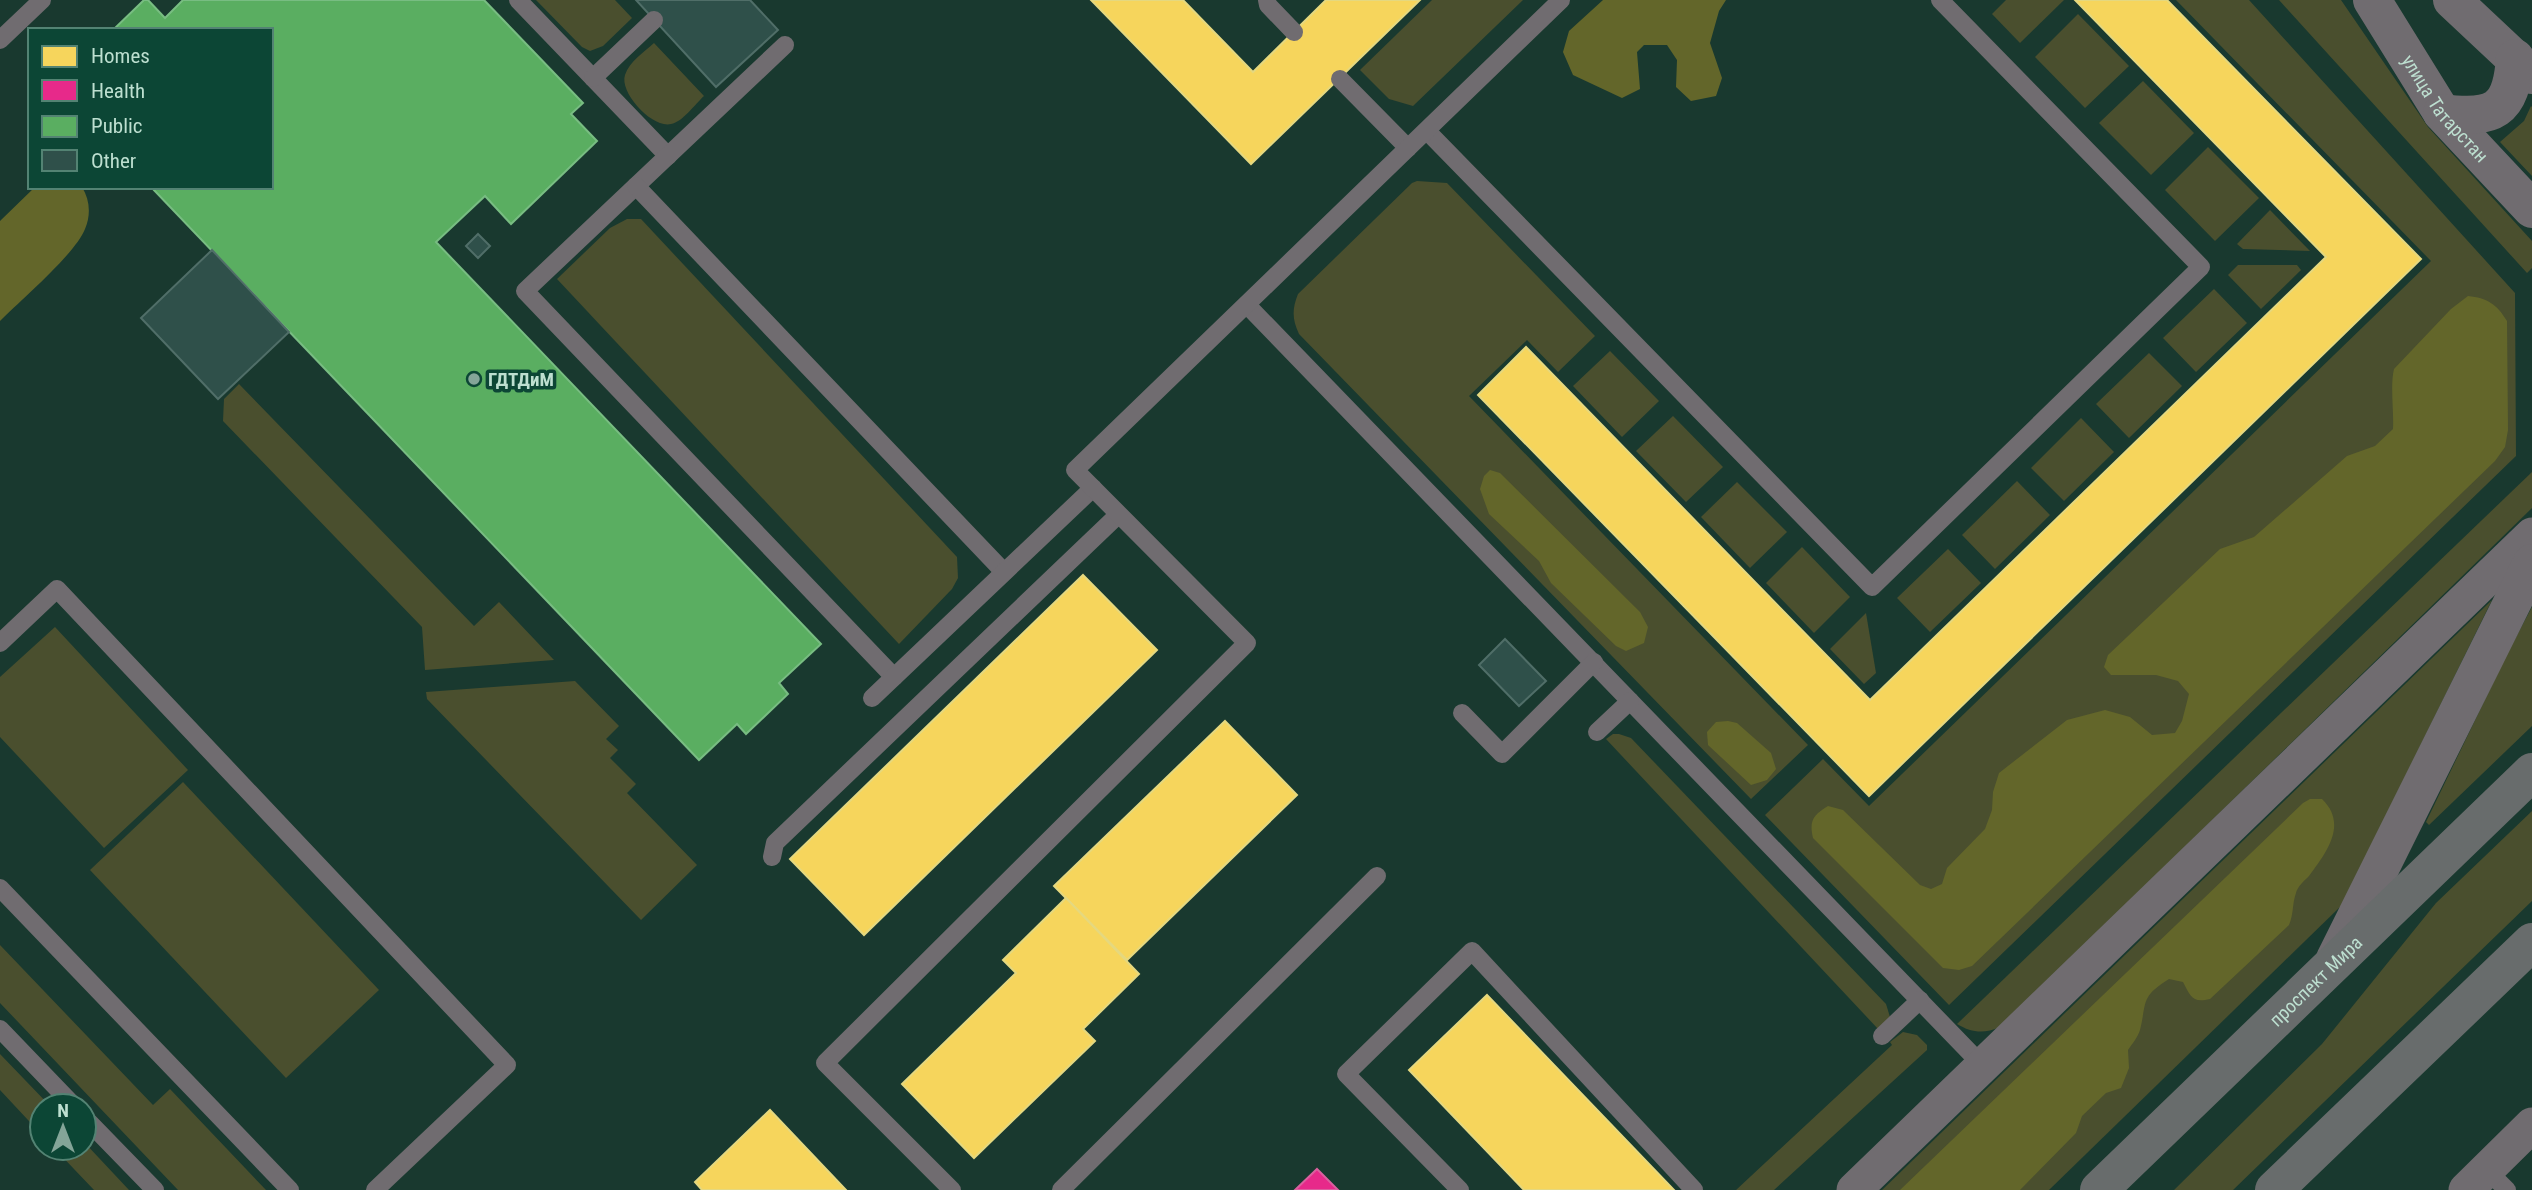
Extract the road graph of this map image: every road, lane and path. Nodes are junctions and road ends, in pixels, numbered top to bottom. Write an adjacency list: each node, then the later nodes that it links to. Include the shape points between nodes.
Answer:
1 (42, 0): 10 (lane)
2 (518, 0): 13 (lane)
3 (1267, 0): 9 (lane)
4 (1561, 0): 16 (lane)
5 (1940, 0): 16 (lane, via 2201,267 1872,587)
6 (2372, 0): 15 (street, улица Татарстан)
7 (2452, 0): 12 (street)
8 (654, 20): 13 (lane)
9 (1294, 32)
10 (0, 40)
11 (785, 45): 18 (lane)
12 (2523, 66): 15 (street, via 2494,110 2472,116)
13 (593, 78): 18 (lane)
14 (1340, 79): 17 (lane)
15 (2442, 113): 20 (street, улица Татарстан)
16 (1427, 131): 17 (lane)
17 (1408, 148): 21 (lane)
18 (667, 156): 19 (lane)
19 (636, 186): 26 (lane); 29 (lane, via 525,291)
20 (2532, 209)
21 (1247, 305): 22 (lane, via 1075,470); 28 (lane)
22 (1093, 488): 23 (lane); 26 (lane)
23 (1118, 515): 35 (lane, via 775,843); 51 (lane, via 1247,643 825,1063)
24 (2532, 534): 43 (street)
25 (2532, 563): 39 (street)
26 (1004, 572): 29 (lane)
27 (0, 643): 50 (lane, via 57,589 507,1065)
28 (1594, 663): 31 (lane); 32 (lane, via 1502,754)
29 (894, 677): 30 (lane)
30 (872, 698)
31 (1630, 701): 33 (lane); 40 (lane)
32 (1461, 713)
33 (1597, 732)
34 (2532, 772): 39 (main road, проспект Мира)
35 (772, 857)
36 (1377, 876): 52 (lane)
37 (0, 888): 49 (lane)
38 (2532, 942): 57 (main road)
39 (2333, 965): 56 (main road, проспект Мира)
40 (1920, 1000): 42 (lane); 43 (lane)
41 (0, 1029): 44 (lane)
42 (1882, 1036)
43 (1983, 1066): 55 (street)
44 (61, 1092)
45 (2532, 1125): 47 (street)
46 (98, 1131): 48 (lane)
47 (2487, 1183)
48 (155, 1190)
49 (290, 1190)
50 (375, 1190)
51 (952, 1190)
52 (1061, 1190)
53 (1460, 1190): 54 (lane, via 1346,1074 1472,951)
54 (1694, 1190)
55 (1854, 1190)
56 (2099, 1190)
57 (2274, 1190)

